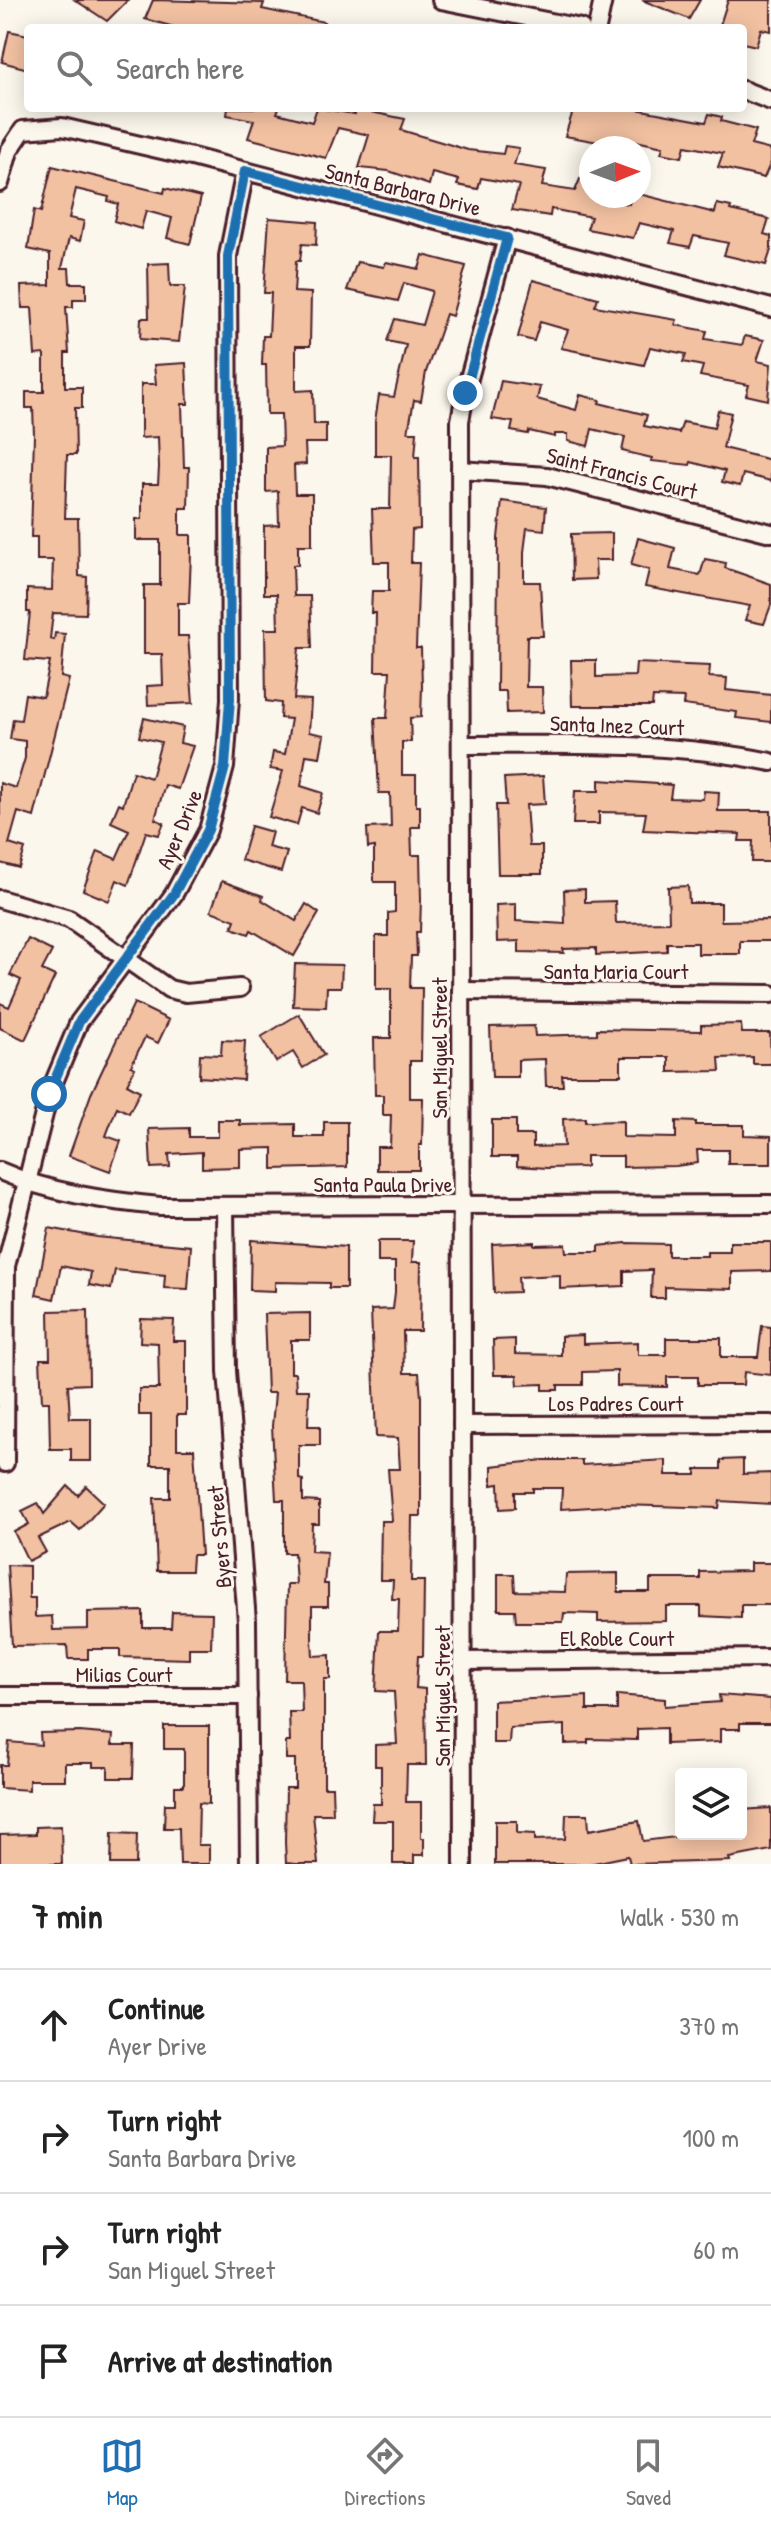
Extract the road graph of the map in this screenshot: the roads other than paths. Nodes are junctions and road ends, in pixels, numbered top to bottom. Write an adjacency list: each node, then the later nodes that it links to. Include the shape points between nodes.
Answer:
1 (441, 0): 3 (street)
2 (603, 0): 4 (street)
3 (561, 24)
4 (598, 24)
5 (747, 92): 6 (street)
6 (771, 101)
7 (245, 171): 8 (street, Santa Barbara Drive, via 62,127 23,130 9,151); 9 (street, Santa Barbara Drive); 16 (street, Ayer Drive, via 228,256 230,699 225,767 192,865)
8 (0, 183)
9 (507, 238): 10 (street, Santa Barbara Drive); 11 (street, San Miguel Street, via 465,393)
10 (771, 308)
11 (460, 470): 12 (street, Saint Francis Court, via 547,476); 13 (street, San Miguel Street)
12 (771, 533)
13 (461, 745): 14 (street, Santa Inez Court, via 626,745); 18 (street, San Miguel Street)
14 (771, 762)
15 (0, 899): 16 (street, via 69,919)
16 (124, 958): 17 (street, via 169,989 186,993); 21 (street, Ayer Drive, via 79,1022 61,1059)
17 (240, 988)
18 (461, 991): 19 (street, Santa Maria Court); 23 (street, San Miguel Street)
19 (771, 994)
20 (0, 1171): 21 (street, Santa Paula Drive)
21 (25, 1182): 24 (street, Santa Paula Drive, via 127,1203); 27 (street, Ayer Drive, via 6,1266)
22 (771, 1204): 23 (street, Santa Paula Drive)
23 (462, 1205): 24 (street, Santa Paula Drive); 26 (street, San Miguel Street)
24 (225, 1206): 31 (street, Byers Street, via 227,1371 245,1578)
25 (771, 1424): 26 (street, Los Padres Court)
26 (462, 1425): 29 (street, San Miguel Street)
27 (5, 1463)
28 (771, 1658): 29 (street, El Roble Court)
29 (464, 1661): 33 (street, San Miguel Street)
30 (0, 1696): 31 (street, Milias Court)
31 (248, 1696): 32 (street, Byers Street)
32 (249, 1864)
33 (463, 1864)

